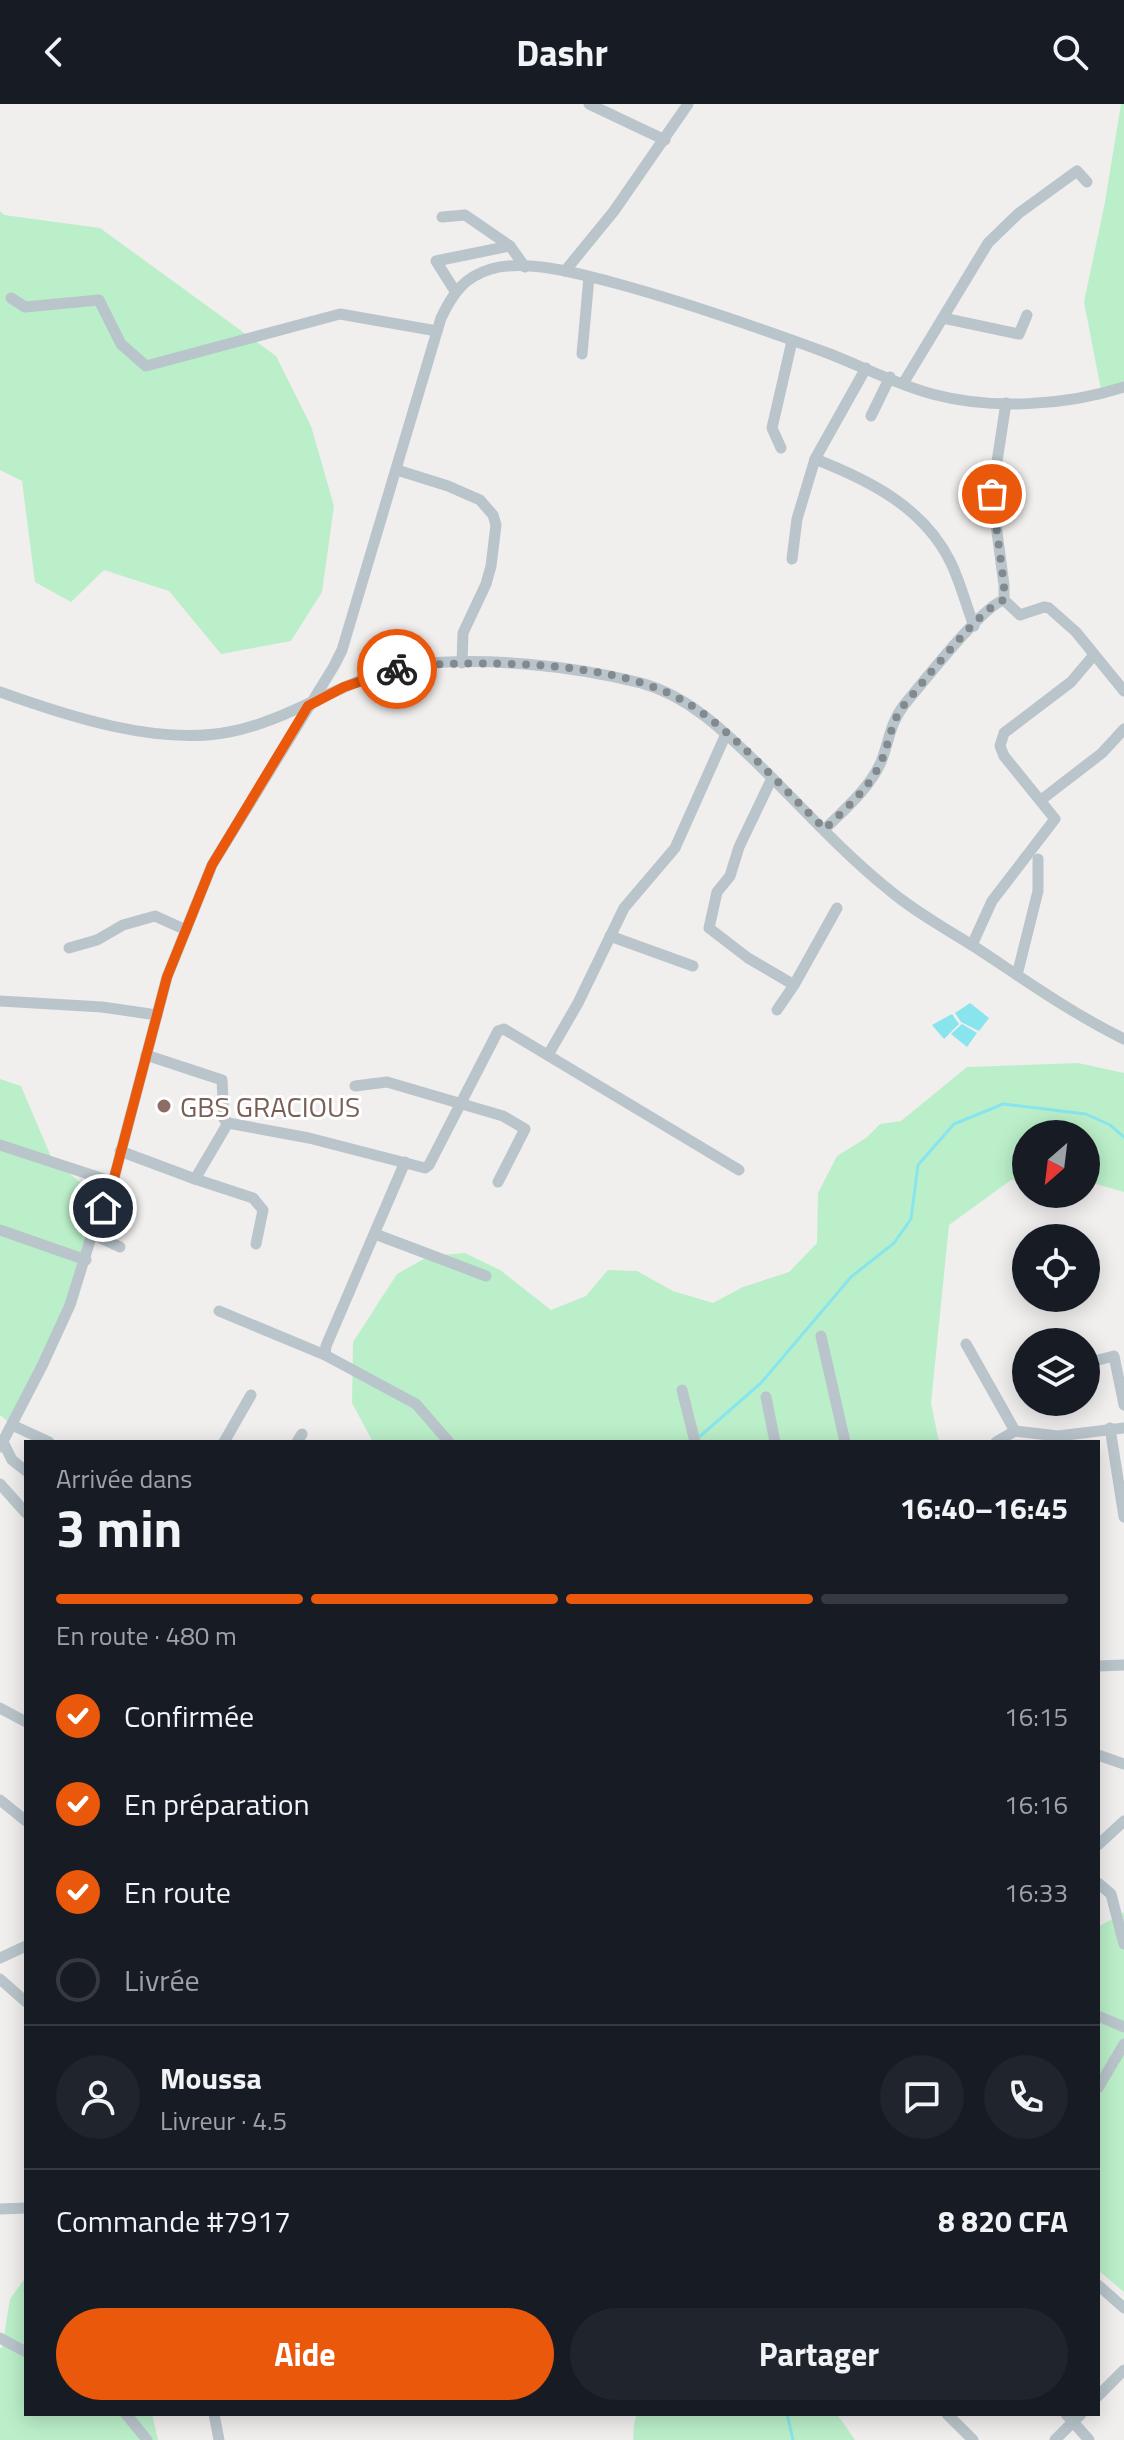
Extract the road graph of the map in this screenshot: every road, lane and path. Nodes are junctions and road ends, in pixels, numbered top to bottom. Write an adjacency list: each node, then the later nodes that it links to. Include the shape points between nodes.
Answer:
1 (589, 104): 3 (street)
2 (688, 104): 3 (street)
3 (665, 140): 8 (street)
4 (1087, 182): 13 (street, via 1077,171 999,230)
5 (442, 217): 6 (street, via 465,215)
6 (510, 246): 7 (street); 10 (street, via 436,261)
7 (525, 267): 8 (street); 10 (street, via 485,271)
8 (565, 271): 9 (street)
9 (589, 277): 15 (street, via 700,307); 16 (street)
10 (455, 291): 14 (street)
11 (11, 298): 14 (street, via 25,307 99,300 121,344 146,366 340,314)
12 (1027, 315): 13 (street, via 1019,334)
13 (943, 318): 19 (street)
14 (437, 331): 25 (street)
15 (792, 341): 17 (street); 23 (street, via 772,428)
16 (582, 354)
17 (866, 368): 18 (street); 24 (street)
18 (890, 377): 19 (street); 22 (street)
19 (904, 382): 21 (street, via 933,394)
20 (1124, 387): 21 (street, via 1052,401)
21 (1006, 403): 27 (street, via 992,494)
22 (871, 416)
23 (781, 448)
24 (815, 459): 26 (street, via 797,519); 28 (street, via 858,476 916,513 950,560)
25 (397, 470): 30 (street, via 480,500 493,515 491,566 463,633); 33 (street, via 342,650)
26 (792, 559)
27 (1004, 600): 28 (street); 29 (street, via 1020,615 1049,608)
28 (974, 626): 38 (street, via 897,714 874,775)
29 (1093, 656): 31 (street); 37 (street, via 1071,682 1004,733 1001,741 1004,756)
30 (462, 663): 33 (street, via 413,665 344,687); 35 (street, via 522,663 644,684 692,706)
31 (1124, 691)
32 (0, 692): 33 (street, via 95,721 165,735 229,733)
33 (308, 706): 41 (street, via 221,849)
34 (1124, 729): 37 (street)
35 (726, 734): 36 (street); 42 (street, via 675,848 624,908)
36 (772, 778): 38 (street); 47 (street, via 730,876 717,892 709,928)
37 (1041, 800): 43 (street, via 1055,819 992,901)
38 (825, 829): 43 (street, via 890,891)
39 (1038, 859): 46 (street, via 1038,891)
40 (837, 908): 47 (street)
41 (185, 930): 44 (street, via 155,916); 50 (street)
42 (610, 936): 45 (street); 53 (street)
43 (972, 945): 46 (street)
44 (69, 948)
45 (693, 966)
46 (1017, 975): 51 (street)
47 (794, 985): 49 (street)
48 (0, 1001): 50 (street)
49 (777, 1010)
50 (157, 1015): 52 (street)
51 (1124, 1039)
52 (146, 1055): 56 (street, via 222,1080); 58 (street)
53 (548, 1055): 55 (street, via 500,1030); 60 (street)
54 (355, 1086): 55 (street, via 387,1082)
55 (460, 1104): 59 (street, via 429,1165); 63 (street, via 503,1116 525,1129)
56 (228, 1123): 59 (street); 61 (street)
57 (0, 1145): 62 (street)
58 (120, 1151): 61 (street); 62 (street)
59 (405, 1162): 66 (street)
60 (739, 1170)
61 (195, 1179): 67 (street, via 253,1198 263,1210)
62 (113, 1182): 65 (street)
63 (498, 1182)
64 (0, 1230): 69 (street)
65 (92, 1234): 68 (street); 69 (street)
66 (375, 1234): 70 (street); 74 (street)
67 (256, 1244)
68 (120, 1247)
69 (86, 1260): 80 (street)
70 (486, 1276)
71 (219, 1311): 74 (street)
72 (821, 1336): 89 (street)
73 (966, 1344): 83 (street)
74 (325, 1355): 87 (street, via 416,1404)
75 (1100, 1360): 79 (street, via 1114,1356)
76 (682, 1390): 84 (street)
77 (251, 1395): 86 (street)
78 (766, 1397): 88 (street)
79 (1124, 1405)
80 (12, 1425): 85 (street); 91 (street)
81 (1110, 1428): 82 (street); 83 (street, via 1058,1436); 95 (street)
82 (1124, 1428)
83 (1015, 1431): 90 (street)
84 (694, 1438)
85 (45, 1440)
86 (225, 1440)
87 (447, 1440)
88 (775, 1440)
89 (845, 1440)
90 (999, 1440)
91 (1, 1445): 92 (street)
92 (24, 1469)
93 (0, 1484): 94 (street)
94 (24, 1511)
95 (1124, 1517)
96 (1124, 1665): 97 (street)
97 (1100, 1666)
98 (0, 1708): 99 (street)
99 (24, 1721)
100 (1100, 1756): 101 (street)
101 (1124, 1764)
102 (0, 1800): 103 (street)
103 (24, 1819)
104 (1124, 1821): 105 (street)
105 (1100, 1843)
106 (1100, 1886): 107 (street, via 1111,1894)
107 (1124, 1944)
108 (24, 1947): 109 (street)
109 (0, 1958)
110 (0, 1979): 111 (street)
111 (24, 2000)
112 (1100, 2017): 113 (street)
113 (1124, 2027)
114 (1124, 2044): 115 (street)
115 (1100, 2085)
116 (24, 2208): 117 (street)
117 (0, 2209)
118 (1100, 2287): 119 (street)
119 (1124, 2308)
120 (0, 2338): 121 (street)
121 (24, 2351)
122 (1124, 2370): 123 (street)
123 (1100, 2394)
124 (128, 2416): 128 (street)
125 (214, 2416): 129 (street)
126 (949, 2416): 130 (street)
127 (1074, 2416): 131 (street); 132 (street)
128 (147, 2440)
129 (219, 2440)
130 (972, 2440)
131 (1055, 2440)
132 (1089, 2440)

